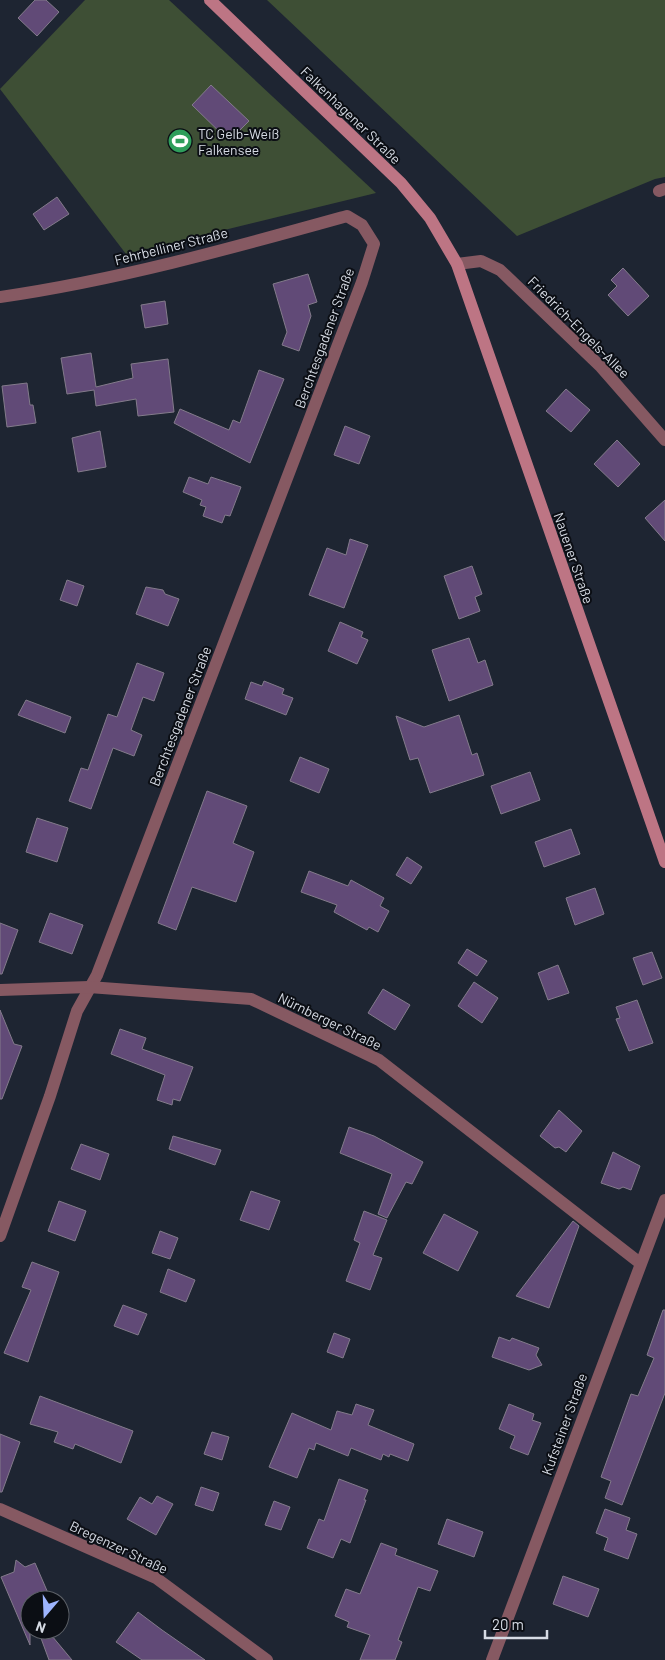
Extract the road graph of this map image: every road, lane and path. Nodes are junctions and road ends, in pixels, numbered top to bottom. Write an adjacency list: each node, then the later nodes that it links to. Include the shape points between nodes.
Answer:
1 (210, 0): 3 (main road, Falkenhagener Straße, via 401,183 430,218)
2 (347, 216): 4 (street, Fehrbelliner Straße, via 181,261); 7 (street, Berchtesgadener Straße, via 362,225 374,244 362,282 98,975)
3 (457, 264): 5 (street, Friedrich-Engels-Allee, via 481,261 500,270 600,367); 6 (main road, Nauener Straße)
4 (0, 297)
5 (665, 440)
6 (665, 862)
7 (89, 987): 8 (street, Nürnberger Straße); 10 (street, Berchtesgadener Straße, via 77,1011); 11 (street, Nürnberger Straße, via 251,999 379,1060)
8 (0, 990)
9 (665, 1200): 11 (street, Kufsteiner Straße)
10 (0, 1236)
11 (640, 1263): 14 (street, Kufsteiner Straße)
12 (0, 1509): 13 (street, Bregenzer Straße, via 156,1578)
13 (267, 1660)
14 (492, 1660)

